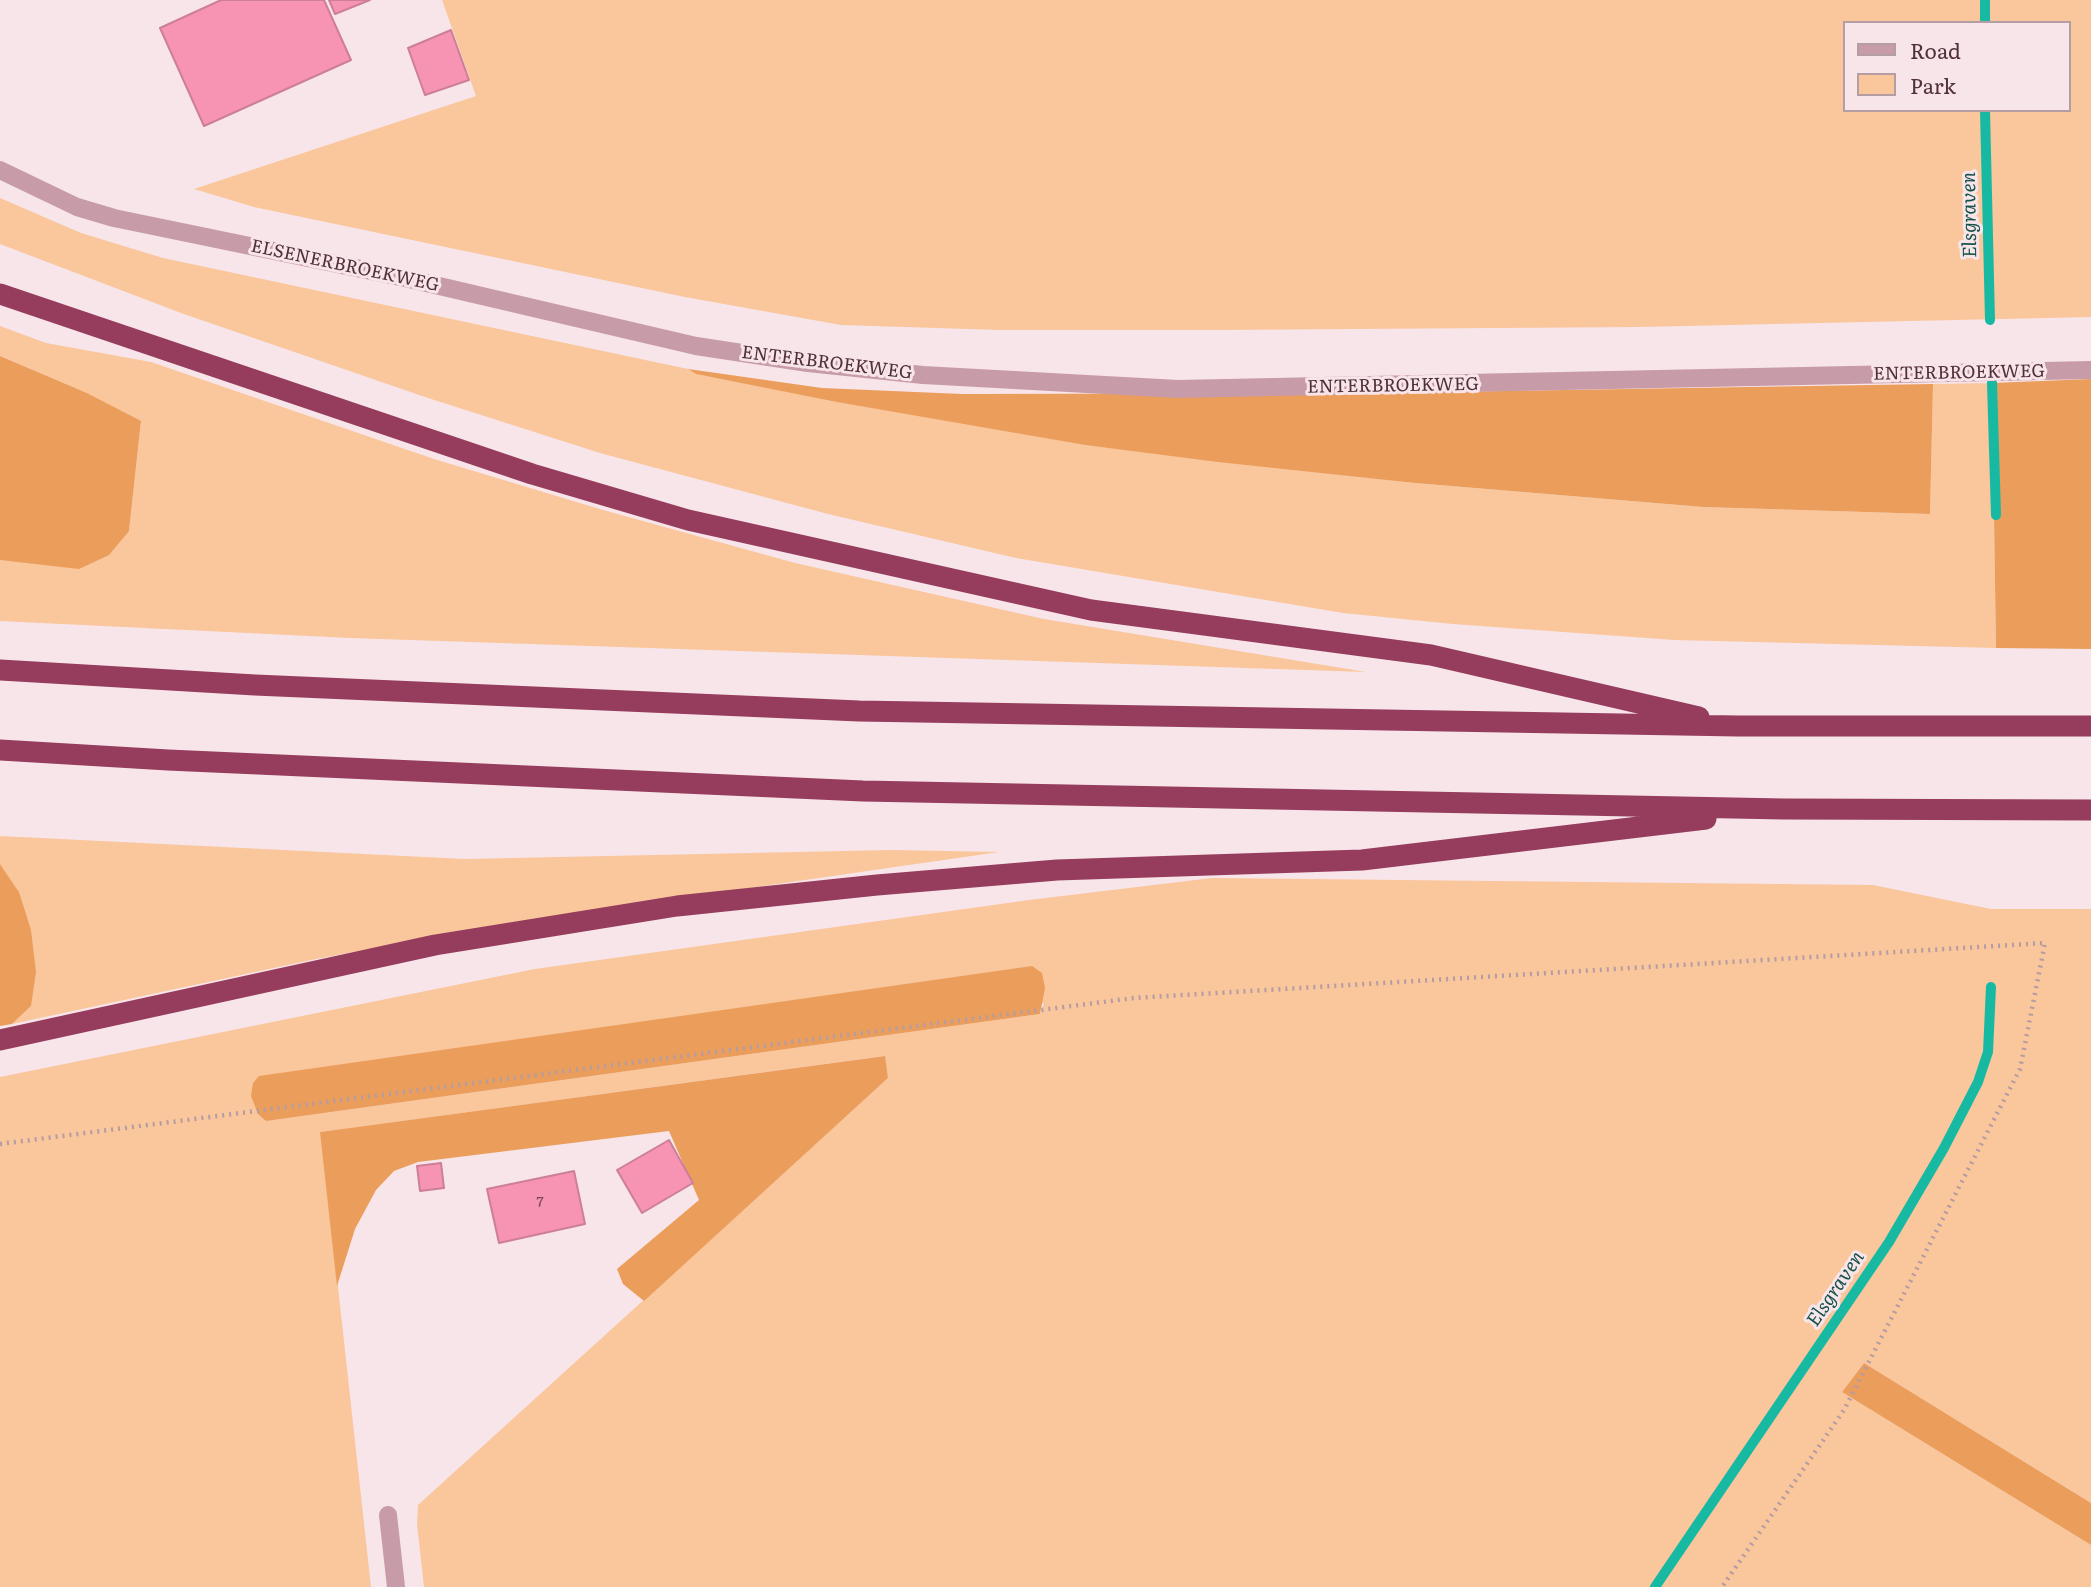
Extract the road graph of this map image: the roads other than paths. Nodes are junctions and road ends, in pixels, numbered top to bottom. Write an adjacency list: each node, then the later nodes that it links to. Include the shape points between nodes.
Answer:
1 (0, 170): 3 (street, ELSENERBROEKWEG, via 77,207 114,218 405,278)
2 (0, 294): 6 (highway, via 532,474 688,520 1091,610 1432,655)
3 (696, 346): 4 (street, ENTERBROEKWEG, via 923,375 1178,390)
4 (2091, 370)
5 (0, 670): 6 (highway, via 859,711)
6 (1738, 726): 7 (highway)
7 (2091, 726)
8 (0, 750): 9 (highway, via 863,791)
9 (1784, 809): 10 (highway); 11 (highway, via 1362,860 1057,870 677,906 435,945)
10 (2091, 810)
11 (0, 1040)
12 (388, 1515): 13 (street)
13 (396, 1587)

